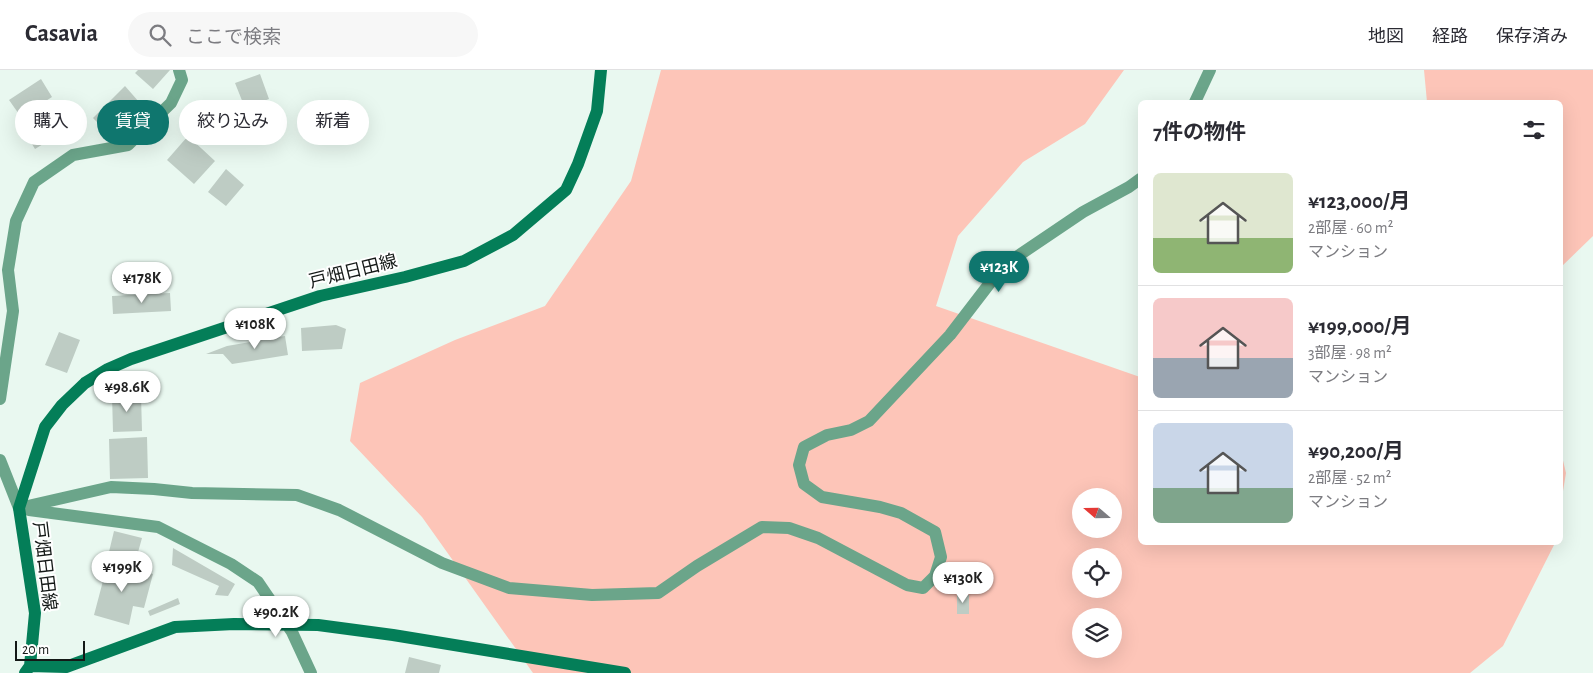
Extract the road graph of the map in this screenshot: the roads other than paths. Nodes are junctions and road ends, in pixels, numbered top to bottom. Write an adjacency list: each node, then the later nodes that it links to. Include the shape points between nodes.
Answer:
1 (179, 70): 6 (street, via 182,80 171,103 128,145 73,155 34,182 16,221 9,262 13,311)
2 (601, 70): 8 (main road, 戸畑日田線, via 597,111 566,190 513,235 464,261 320,296 108,369 85,383 45,427)
3 (1210, 70): 4 (street)
4 (1196, 100)
5 (1138, 180): 8 (street, via 1082,212 1003,266 950,334 869,421 851,430 827,435 804,447 799,465 804,484 822,497 901,513 936,532 941,558 935,576 923,588 907,585 818,538 789,528 762,527 658,593 592,595 509,588 442,562 339,510 297,495 192,493 111,487)
6 (0, 399)
7 (0, 460): 8 (street)
8 (20, 508): 9 (main road, 戸畑日田線, via 35,613); 10 (street, via 158,526 231,564 258,582 292,632)
9 (28, 670): 11 (main road, via 66,667 175,627 234,624 318,625)
10 (311, 673)
11 (625, 673)

